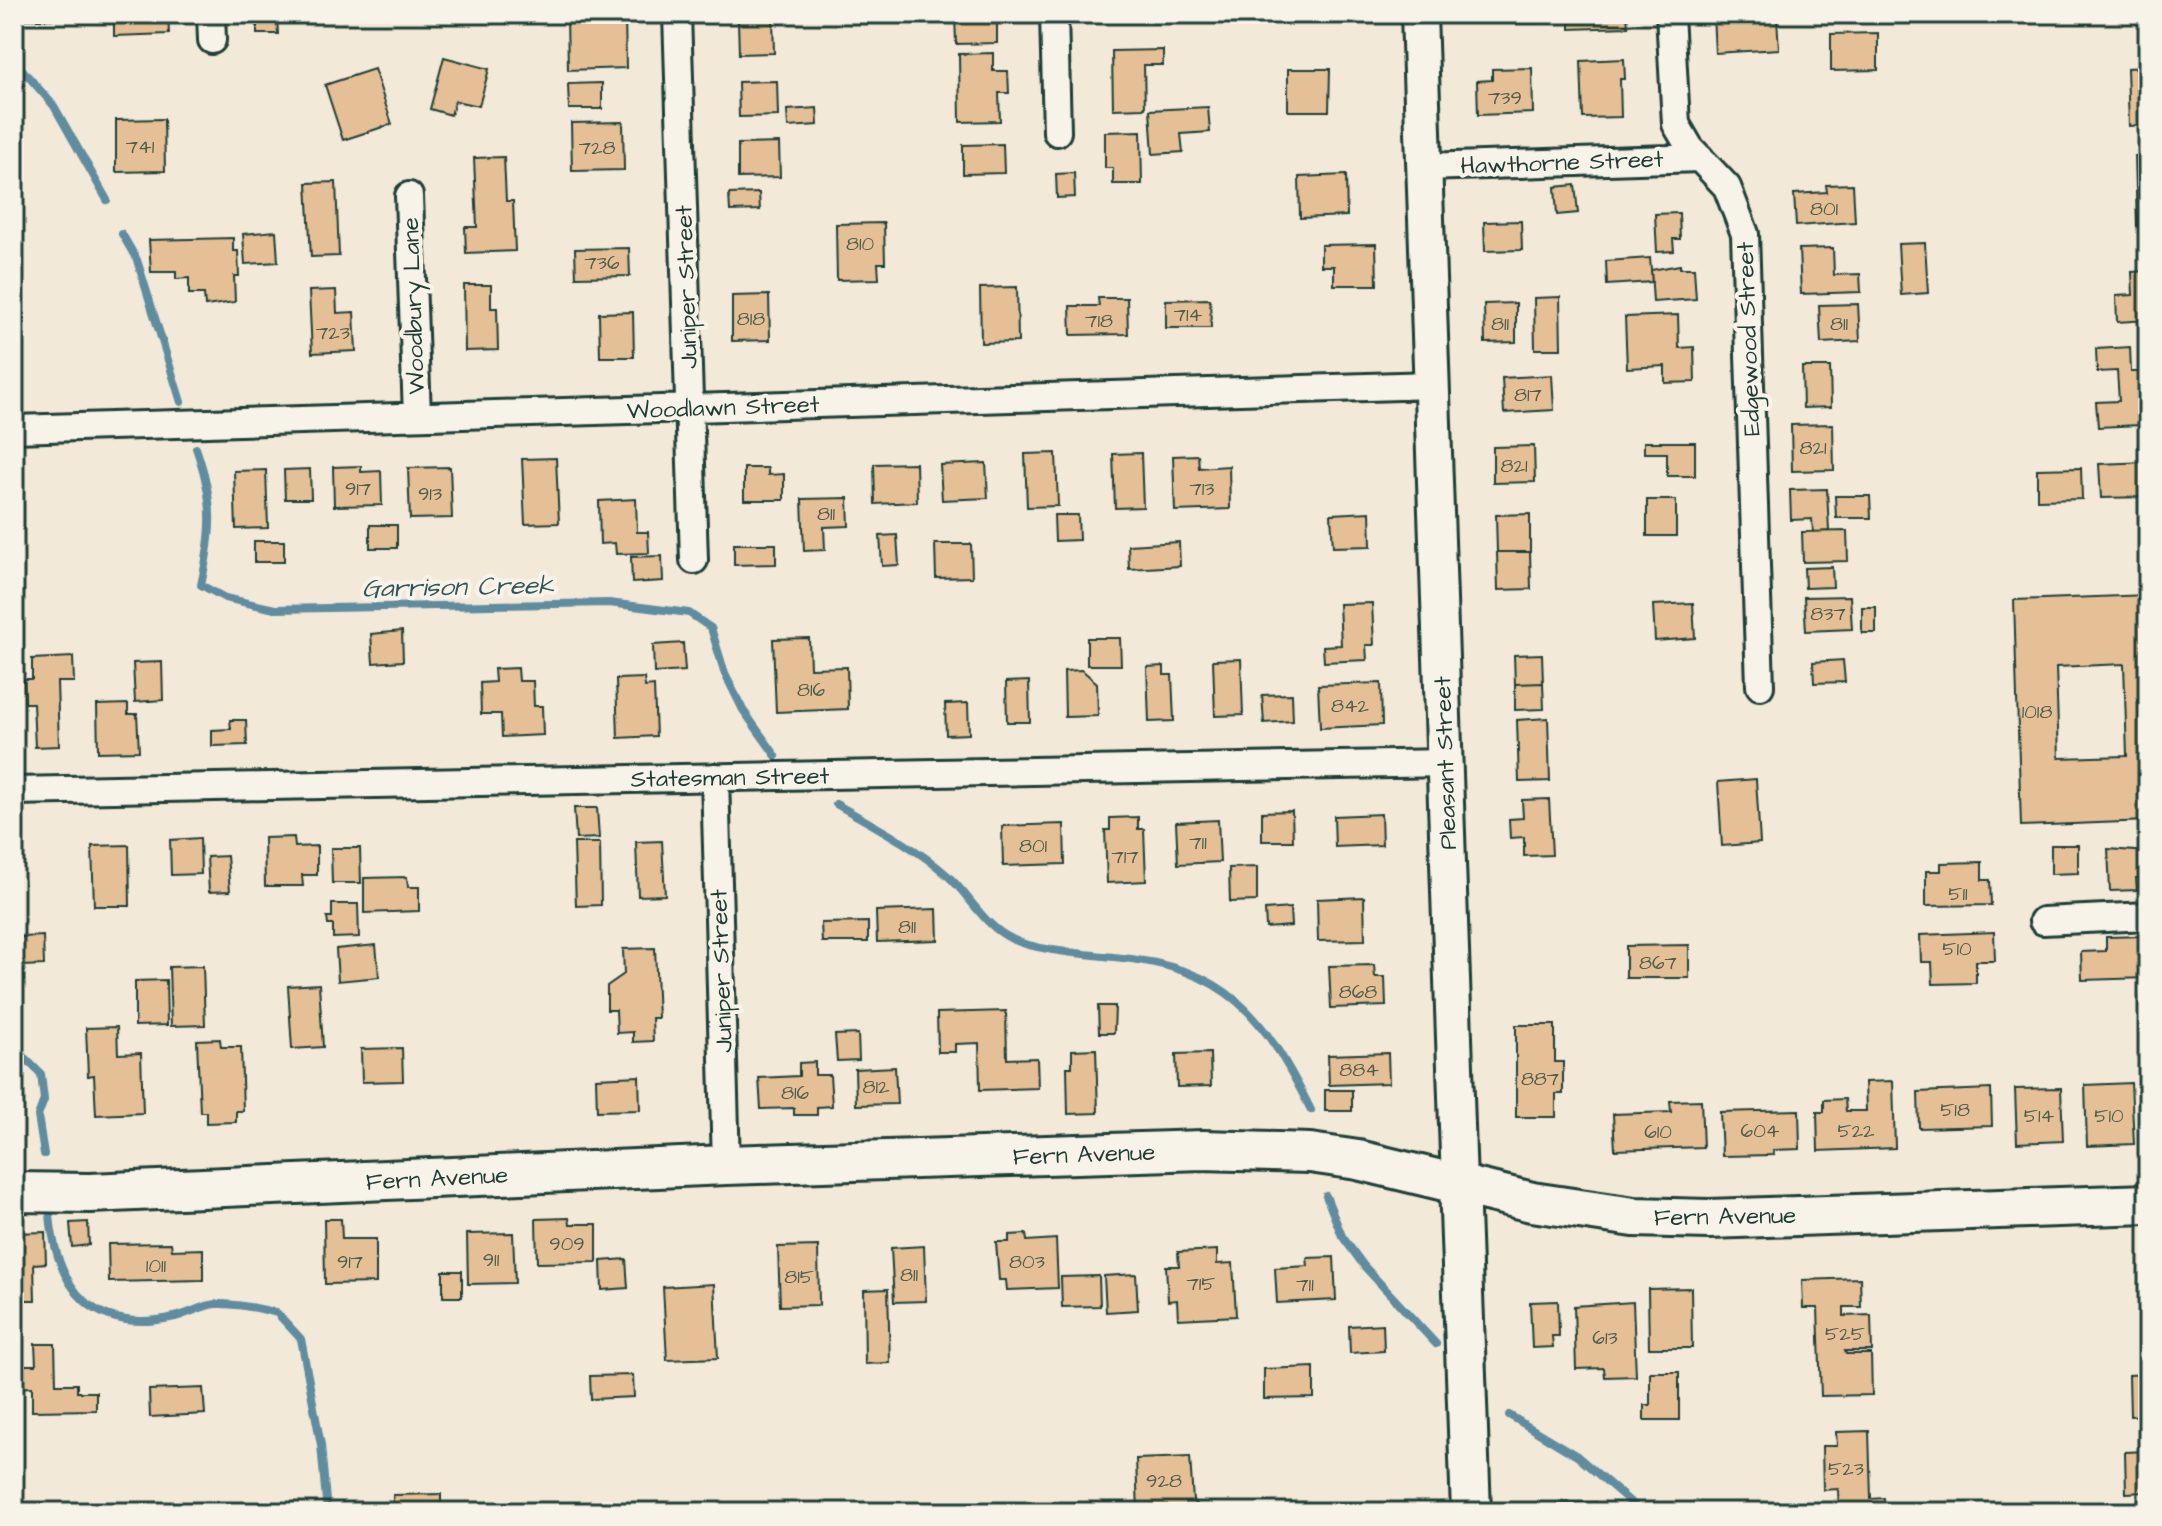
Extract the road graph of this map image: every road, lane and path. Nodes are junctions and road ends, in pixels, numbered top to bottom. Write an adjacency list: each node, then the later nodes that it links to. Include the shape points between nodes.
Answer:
1 (677, 14): 10 (street, Juniper Street)
2 (1054, 14): 5 (street)
3 (1419, 14): 7 (street, Pleasant Street)
4 (1670, 14): 6 (street, Edgewood Street, via 1673,111 1682,137)
5 (1057, 132)
6 (1700, 158): 7 (street, Hawthorne Street); 14 (street, Edgewood Street, via 1727,187 1745,234)
7 (1424, 167): 9 (street, Pleasant Street)
8 (409, 196): 11 (street, Woodbury Lane)
9 (1432, 385): 10 (street, Woodlawn Street); 15 (street, Pleasant Street)
10 (690, 408): 11 (street, Woodlawn Street); 13 (street, Juniper Street)
11 (417, 416): 12 (street, Woodlawn Street)
12 (14, 429)
13 (694, 560)
14 (1760, 686)
15 (1446, 763): 16 (street, Statesman Street); 21 (street, Pleasant Street)
16 (715, 777): 17 (street, Statesman Street); 20 (street, Juniper Street)
17 (14, 791)
18 (2148, 916): 19 (street)
19 (2043, 921)
20 (726, 1165): 21 (main road, Fern Avenue, via 1258,1151 1358,1160); 22 (main road, Fern Avenue, via 106,1193)
21 (1459, 1184): 23 (main road, Fern Avenue, via 1571,1210 1676,1219); 24 (main road, Pleasant Street)
22 (14, 1192)
23 (2148, 1204)
24 (1471, 1512)

